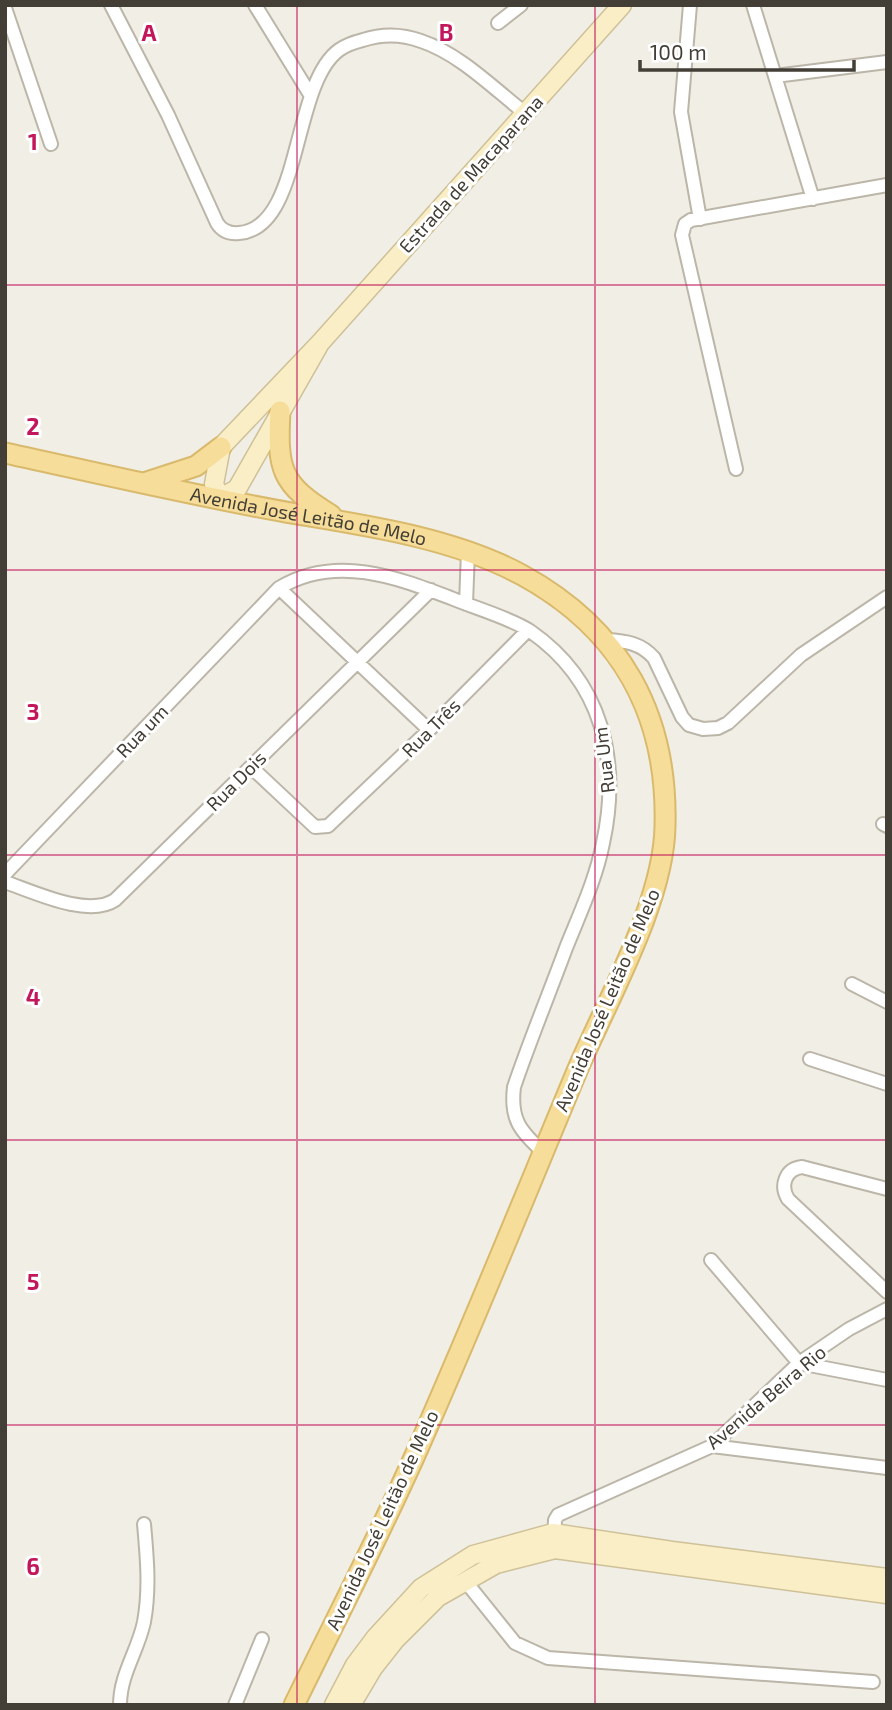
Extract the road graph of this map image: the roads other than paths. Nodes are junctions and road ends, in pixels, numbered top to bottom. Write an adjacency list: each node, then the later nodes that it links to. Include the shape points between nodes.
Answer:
1 (111, 5): 11 (street, via 223,230 248,232 271,214 283,192)
2 (255, 5): 11 (street)
3 (522, 5): 8 (street)
4 (622, 5): 12 (street, Estrada de Macaparana)
5 (690, 5): 16 (street, via 681,113)
6 (753, 5): 10 (street)
7 (5, 8): 13 (street)
8 (498, 23)
9 (887, 62): 10 (street)
10 (775, 76): 15 (street)
11 (311, 96): 12 (street, via 321,72 339,50 370,37 400,36 457,60)
12 (525, 113): 17 (street, Estrada de Macaparana)
13 (51, 144)
14 (887, 185): 15 (street)
15 (813, 199): 16 (street)
16 (695, 220): 21 (street, via 685,224 682,235)
17 (320, 343): 18 (street, Estrada de Macaparana); 19 (street, Estrada de Macaparana)
18 (280, 411): 23 (street, Estrada de Macaparana, via 237,489); 24 (main road, via 278,450 287,478 306,500)
19 (221, 447): 22 (main road, via 196,466); 23 (street, via 214,484)
20 (5, 453): 22 (main road, Avenida José Leitão de Melo)
21 (736, 469)
22 (144, 484): 23 (main road, Avenida José Leitão de Melo)
23 (220, 498): 24 (main road, Avenida José Leitão de Melo)
24 (338, 519): 25 (main road, Avenida José Leitão de Melo)
25 (468, 551): 29 (street); 31 (main road, Avenida José Leitão de Melo, via 540,586)
26 (279, 588): 27 (street, Rua Um, via 303,576 355,570); 32 (street); 35 (street, Rua um)
27 (431, 590): 29 (street, Rua Um); 32 (street, Rua Dois)
28 (887, 597): 31 (street, via 801,654 728,723 711,730 694,728 682,717 647,651)
29 (466, 604): 30 (street, Rua Um)
30 (528, 630): 33 (street, Rua Três); 41 (street, Rua Um, via 564,662 594,705 610,791 603,845 592,882 514,1087 518,1125)
31 (606, 640): 41 (main road, Avenida José Leitão de Melo, via 636,688 663,764 663,853 635,940)
32 (357, 661): 33 (street); 34 (street, Rua Dois)
33 (429, 730): 34 (street, Rua Três, via 326,827 315,827)
34 (251, 767): 36 (street, Rua Dois, via 105,906 83,907)
35 (5, 874)
36 (5, 882)
37 (852, 984): 38 (street)
38 (887, 1002)
39 (810, 1059): 40 (street)
40 (887, 1084)
41 (543, 1152): 61 (main road, Avenida José Leitão de Melo, via 415,1456)
42 (887, 1189): 44 (street, via 802,1167 795,1168 784,1181 788,1199)
43 (711, 1260): 46 (street)
44 (887, 1292)
45 (887, 1309): 46 (street, Avenida Beira Rio)
46 (799, 1363): 47 (street); 48 (street, Avenida Beira Rio)
47 (887, 1380)
48 (712, 1446): 49 (street); 51 (street, Avenida Beira Rio, via 558,1515)
49 (887, 1468)
50 (144, 1524): 59 (street, via 147,1597 137,1645 121,1682)
51 (554, 1541): 52 (street); 53 (street, via 671,1551)
52 (493, 1556): 55 (street); 62 (street, via 472,1555 421,1588 355,1665)
53 (802, 1575): 54 (street); 56 (street)
54 (887, 1578)
55 (466, 1582): 58 (street, via 515,1643 548,1658); 63 (street, via 438,1597 415,1618 373,1668)
56 (887, 1594)
57 (262, 1639): 60 (street)
58 (873, 1682)
59 (120, 1705)
60 (235, 1705)
61 (294, 1705)
62 (334, 1705)
63 (351, 1705)

